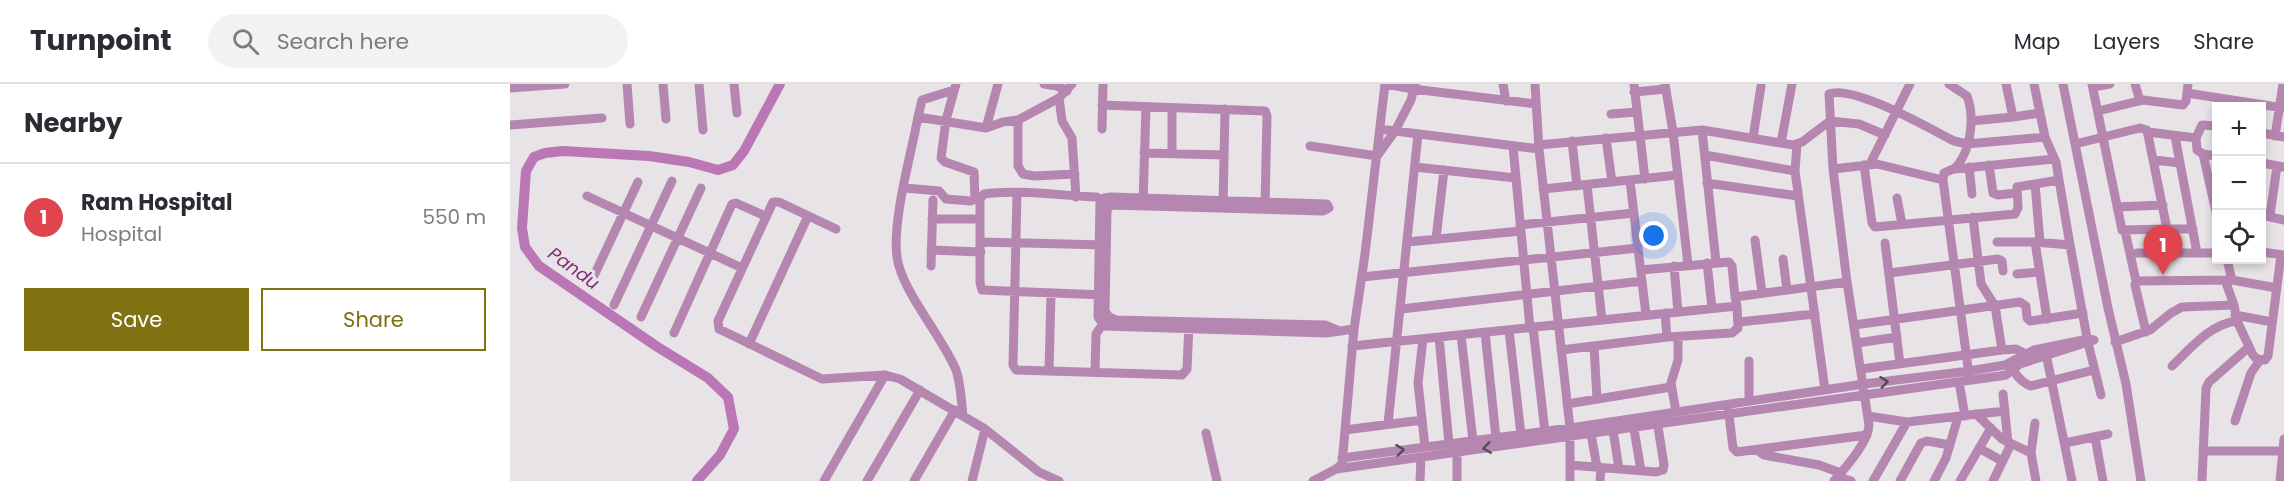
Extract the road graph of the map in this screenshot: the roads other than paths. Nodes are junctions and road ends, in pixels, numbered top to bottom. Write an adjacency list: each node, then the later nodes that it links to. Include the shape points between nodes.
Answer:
1 (565, 84): 27 (street)
2 (627, 84): 54 (street)
3 (663, 84): 49 (street)
4 (699, 84): 60 (street)
5 (734, 84): 43 (street)
6 (998, 84): 57 (street)
7 (1044, 84): 30 (street)
8 (1103, 84): 35 (street)
9 (1386, 84): 25 (street); 59 (street)
10 (1503, 84): 32 (street)
11 (1535, 84): 34 (street)
12 (1792, 84): 76 (street)
13 (1826, 84): 31 (street)
14 (1910, 84): 40 (street)
15 (1949, 84): 53 (street, via 1967,96)
16 (2006, 84): 47 (street)
17 (2034, 84): 44 (street)
18 (2063, 84): 79 (street)
19 (2110, 84): 23 (street)
20 (2135, 84): 33 (street)
21 (2283, 84): 38 (street)
22 (1761, 86): 73 (street)
23 (2093, 86): 41 (street)
24 (955, 87): 46 (street, via 921,100); 50 (street)
25 (1414, 87): 32 (street); 62 (street)
26 (1665, 87): 28 (street); 63 (street)
27 (510, 88)
28 (1634, 88): 42 (street)
29 (2187, 89): 33 (street, via 2183,105); 38 (street)
30 (1066, 91): 51 (street); 102 (street, via 1062,121 1072,138)
31 (1829, 94): 40 (street, via 1857,94); 52 (street)
32 (1506, 101): 34 (street)
33 (2140, 101): 41 (street)
34 (1536, 104): 82 (street)
35 (1102, 105): 36 (street); 58 (street)
36 (1146, 107): 37 (street); 83 (street)
37 (1172, 108): 39 (street); 84 (street)
38 (2282, 108): 69 (street)
39 (1225, 109): 86 (street); 130 (street, via 1267,113)
40 (1897, 111): 67 (street); 78 (street)
41 (2098, 111): 71 (street)
42 (1637, 112): 45 (street); 66 (street)
43 (737, 113)
44 (2040, 113): 47 (street); 70 (street)
45 (1611, 114)
46 (918, 117): 50 (street); 116 (street)
47 (2013, 117): 53 (street)
48 (602, 118): 55 (street)
49 (666, 119)
50 (946, 120): 57 (street); 116 (street, via 941,158 974,172 975,199 946,199 939,191)
51 (1018, 120): 57 (street); 102 (street, via 1020,172 1034,177)
52 (1830, 121): 67 (street, via 1859,124); 77 (street); 98 (street)
53 (1971, 122): 78 (street)
54 (630, 124)
55 (510, 125)
56 (2212, 126): 74 (street, via 2202,125)
57 (986, 128)
58 (1102, 129)
59 (1380, 129): 62 (street); 89 (street)
60 (703, 130)
61 (1702, 130): 63 (street); 73 (street); 87 (street)
62 (1395, 131): 65 (street); 89 (street)
63 (1673, 132): 66 (street); 103 (street)
64 (2148, 132): 68 (street); 71 (street, via 2140,128); 91 (street)
65 (1418, 134): 81 (street); 96 (street)
66 (1640, 135): 72 (street); 105 (street)
67 (1885, 135): 93 (street)
68 (2175, 136): 74 (street); 92 (street)
69 (2280, 136)
70 (2045, 137): 78 (street); 90 (street)
71 (2104, 137): 79 (street); 133 (street)
72 (1606, 138): 75 (street); 111 (street)
73 (1753, 138): 76 (street)
74 (2196, 138): 85 (street, via 2197,150)
75 (1572, 141): 82 (street); 114 (street)
76 (1781, 143): 77 (street)
77 (1797, 144): 101 (street)
78 (1967, 144): 99 (street)
79 (2074, 144): 244 (street)
80 (1310, 146): 89 (street)
81 (1512, 146): 82 (street); 104 (street)
82 (1538, 147): 117 (street)
83 (1144, 153): 84 (street); 127 (street)
84 (1172, 153): 86 (street)
85 (2203, 154): 88 (street); 118 (street)
86 (1224, 155): 129 (street)
87 (1704, 155): 101 (street); 112 (street)
88 (2212, 155)
89 (1377, 156): 192 (street)
90 (2054, 159): 94 (street); 107 (street)
91 (2154, 160): 92 (street); 132 (street)
92 (2180, 163): 152 (street)
93 (1867, 164): 98 (street); 106 (street); 147 (street, via 1873,225)
94 (1989, 165): 97 (street); 119 (street, via 1993,193)
95 (2280, 166): 139 (street)
96 (1415, 167): 100 (street); 159 (street)
97 (1969, 167): 99 (street); 121 (street)
98 (1833, 169): 197 (street)
99 (1955, 169): 106 (street, via 1944,173)
100 (1444, 170): 104 (street); 155 (street)
101 (1795, 171): 124 (street)
102 (1075, 174): 123 (street)
103 (1678, 176): 105 (street); 182 (street)
104 (1516, 178): 149 (street)
105 (1645, 179): 109 (street)
106 (1943, 180): 144 (street)
107 (2059, 180): 113 (street); 164 (street)
108 (672, 181): 148 (street)
109 (1630, 181): 111 (street); 135 (street)
110 (638, 182): 134 (street)
111 (1612, 182): 114 (street)
112 (1707, 183): 124 (street); 179 (street)
113 (2035, 184): 119 (street, via 2017,187); 131 (street)
114 (1582, 185): 117 (street); 141 (street)
115 (701, 188): 154 (street)
116 (905, 188): 282 (street, via 897,229 897,258 956,371)
117 (1543, 189): 146 (street)
118 (2212, 191)
119 (2016, 193): 136 (street)
120 (1017, 194): 123 (street); 143 (street, via 982,196); 158 (street)
121 (1972, 194)
122 (587, 196): 134 (street)
123 (1076, 196): 128 (street)
124 (1798, 196): 199 (street)
125 (1896, 198): 147 (street)
126 (933, 200): 142 (street)
127 (1143, 201): 128 (street); 129 (street)
128 (1105, 203): 163 (street, via 1100,205)
129 (1223, 204): 130 (street)
130 (1265, 205): 130 (street, via 1324,203 1329,208 1323,211)
131 (2037, 206): 136 (street); 161 (street)
132 (2163, 206): 133 (street); 151 (street)
133 (2117, 207): 153 (street, via 2120,226)
134 (623, 213): 148 (street); 196 (street)
135 (1634, 213): 141 (street); 165 (street)
136 (2018, 213): 140 (street)
137 (765, 216): 138 (street, via 776,201); 169 (street, via 732,204); 185 (street)
138 (808, 216): 150 (street); 247 (street)
139 (2266, 216): 145 (street)
140 (1973, 217): 144 (street); 178 (street)
141 (1591, 218): 146 (street); 168 (street)
142 (932, 219): 143 (street); 166 (street)
143 (980, 219): 157 (street)
144 (1950, 219): 147 (street); 180 (street)
145 (2284, 220)
146 (1546, 222): 149 (street); 175 (street)
147 (1902, 224)
148 (651, 226): 154 (street); 209 (street)
149 (1520, 228): 155 (street); 177 (street)
150 (836, 229)
151 (2167, 229): 152 (street); 153 (street)
152 (2193, 230): 171 (street)
153 (2125, 231): 195 (street)
154 (678, 238): 169 (street); 220 (street)
155 (1436, 239): 159 (street)
156 (1755, 240): 205 (street)
157 (981, 242): 158 (street); 167 (street)
158 (1016, 242): 163 (street); 203 (street)
159 (1407, 242): 188 (street)
160 (1997, 242): 161 (street)
161 (2037, 242): 164 (street); 189 (street)
162 (1885, 243): 190 (street)
163 (1104, 245): 207 (street)
164 (2070, 245): 215 (street)
165 (1638, 248): 168 (street); 186 (street)
166 (931, 250): 167 (street); 183 (street)
167 (981, 252): 203 (street, via 982,290)
168 (1594, 252): 175 (street); 198 (street)
169 (710, 253): 185 (street); 236 (street)
170 (2137, 253): 171 (street)
171 (2198, 253): 172 (street)
172 (2212, 253)
173 (2266, 253): 174 (street)
174 (2282, 255): 200 (street)
175 (1551, 257): 177 (street); 202 (street)
176 (1783, 259): 201 (street)
177 (1523, 260): 188 (street); 206 (street)
178 (1978, 261): 180 (street); 187 (street, via 2001,260); 210 (street, via 1981,284)
179 (1712, 263): 182 (street); 208 (street, via 1731,263); 211 (street)
180 (1954, 264): 190 (street); 213 (street)
181 (2227, 264): 193 (street)
182 (1688, 265): 184 (street)
183 (931, 266)
184 (1674, 266): 186 (street); 214 (street)
185 (742, 268): 247 (street, via 717,325 722,332)
186 (1641, 270): 194 (street)
187 (2003, 271)
188 (1404, 272): 192 (street); 212 (street)
189 (2039, 272): 191 (street); 222 (street)
190 (1888, 273): 224 (street)
191 (2017, 274)
192 (1362, 277): 232 (street)
193 (2228, 280): 195 (street); 200 (street); 218 (street)
194 (1642, 281): 198 (street); 219 (street)
195 (2136, 281): 235 (street)
196 (591, 282)
197 (1847, 282): 199 (street); 230 (street)
198 (1598, 286): 202 (street); 223 (street)
199 (1812, 287): 201 (street); 217 (street)
200 (2277, 288): 226 (street)
201 (1787, 290): 205 (street)
202 (1555, 291): 206 (street); 229 (street)
203 (1014, 292): 204 (street); 263 (street, via 1014,368)
204 (1051, 293): 207 (street); 263 (street)
205 (1762, 293): 208 (street)
206 (1526, 294): 212 (street); 231 (street)
207 (1102, 295): 221 (street); 227 (street, via 1098,317)
208 (1736, 301): 211 (street); 225 (street)
209 (614, 305)
210 (1995, 306): 213 (street); 222 (street, via 2023,302 2028,320); 252 (street)
211 (1712, 308): 214 (street)
212 (1401, 309): 245 (street)
213 (1960, 310): 224 (street); 255 (street)
214 (1678, 312): 216 (street)
215 (2083, 313): 222 (street); 243 (street)
216 (1665, 314): 219 (street); 239 (street)
217 (1815, 314): 225 (street); 272 (street)
218 (2235, 314): 226 (street); 235 (street, via 2182,307); 250 (street); 260 (street, via 2214,327)
219 (1646, 315): 223 (street)
220 (641, 317)
221 (1109, 317): 227 (street); 228 (street)
222 (2047, 319)
223 (1602, 320): 229 (street)
224 (1894, 320): 230 (street); 241 (street)
225 (1738, 322): 240 (street, via 1732,333)
226 (2272, 322): 256 (street, via 2268,356)
227 (1101, 324): 228 (street); 264 (street, via 1096,334)
228 (1189, 325): 232 (street, via 1326,333); 264 (street, via 1186,373 1182,375)
229 (1558, 325): 231 (street); 251 (street)
230 (1854, 325): 246 (street)
231 (1532, 327): 233 (street); 298 (street)
232 (1354, 329): 248 (street)
233 (1509, 330): 234 (street); 303 (street)
234 (1485, 332): 237 (street); 306 (street)
235 (2146, 332): 244 (street)
236 (674, 333)
237 (1461, 335): 238 (street); 307 (street)
238 (1439, 337): 242 (street); 310 (street)
239 (1668, 337): 240 (street); 249 (street)
240 (1678, 337): 270 (street, via 1678,360)
241 (1897, 337): 246 (street); 258 (street)
242 (1423, 339): 245 (street); 287 (street, via 1418,383)
243 (2090, 340): 244 (street); 253 (street); 262 (street)
244 (2115, 340): 351 (street)
245 (1397, 341): 248 (street); 293 (street)
246 (1857, 343): 261 (street)
247 (749, 344): 265 (street, via 822,379)
248 (1352, 346): 296 (street)
249 (1594, 346): 251 (street); 276 (street)
250 (2249, 347): 256 (street); 316 (street, via 2207,385)
251 (1561, 350): 278 (street)
252 (2002, 350): 254 (street, via 2016,349); 255 (street)
253 (2045, 351): 254 (street); 259 (street); 267 (street)
254 (2024, 354): 259 (street)
255 (1966, 355): 258 (street); 266 (street)
256 (2260, 360): 289 (street, via 2249,377)
257 (1749, 361): 279 (street)
258 (1900, 364): 261 (street)
259 (2012, 366): 266 (street, via 2006,375); 267 (street, via 2028,385)
260 (2172, 366)
261 (1861, 369): 269 (street)
262 (2094, 370): 267 (street); 275 (street)
263 (1049, 371): 264 (street)
264 (1095, 372)
265 (885, 375): 271 (street, via 900,378); 330 (street)
266 (1969, 376): 268 (street); 269 (street, one-way to 266)
267 (2052, 380): 309 (street)
268 (1959, 382): 274 (street); 286 (street)
269 (1864, 384): 272 (street); 274 (street)
270 (1671, 387): 276 (street); 283 (street)
271 (920, 390): 282 (street); 331 (street)
272 (1832, 392): 274 (street); 277 (street); 277 (street)
273 (2003, 394): 281 (street)
274 (1865, 395): 285 (street)
275 (2101, 395)
276 (1597, 399): 278 (street)
277 (1783, 401): 279 (street)
278 (1567, 404): 300 (street)
279 (1754, 404): 280 (street)
280 (1728, 409): 283 (street); 288 (street); 315 (street, via 1734,451)
281 (2005, 411): 284 (street); 308 (street)
282 (959, 412): 295 (street); 332 (street)
283 (1676, 412): 288 (street)
284 (1976, 414): 286 (street); 294 (street)
285 (1868, 416): 290 (street); 304 (street)
286 (1961, 416): 290 (street); 311 (street)
287 (1422, 420): 293 (street); 313 (street)
288 (1657, 420): 291 (street); 326 (street, via 1664,468)
289 (2235, 421)
290 (1907, 422): 343 (street)
291 (1633, 423): 297 (street); 300 (street); 326 (street)
292 (2035, 423): 318 (street)
293 (1388, 424): 296 (street)
294 (1990, 428): 308 (street); 314 (street)
295 (985, 429): 329 (street); 333 (street)
296 (1345, 430): 320 (street)
297 (1613, 430): 301 (street); 325 (street)
298 (1545, 432): 300 (street); 303 (street)
299 (1206, 433): 335 (street)
300 (1570, 433): 301 (street); 317 (street, one-way to 317); 322 (street)
301 (1591, 434): 323 (street)
302 (2108, 434): 305 (street)
303 (1521, 435): 306 (street)
304 (1867, 435): 315 (street); 328 (street)
305 (2095, 436): 309 (street); 350 (street)
306 (1496, 438): 307 (street)
307 (1473, 441): 310 (street)
308 (2009, 443): 318 (street); 321 (street)
309 (2065, 443): 349 (street)
310 (1449, 444): 313 (street)
311 (1950, 445): 344 (street, via 1921,443); 345 (street)
312 (2283, 446): 316 (street); 327 (street)
313 (1425, 447): 320 (street, one-way to 313)
314 (1979, 448): 321 (street); 346 (street)
315 (1757, 450): 328 (street, via 1764,455 1819,465)
316 (2203, 451): 352 (street)
317 (1457, 453): 319 (street); 338 (street)
318 (2031, 453): 348 (street)
319 (1421, 457): 324 (street); 337 (street)
320 (1342, 458): 324 (street)
321 (2002, 461): 347 (street)
322 (1570, 465): 323 (street); 339 (street)
323 (1599, 467): 325 (street); 340 (street)
324 (1336, 469): 336 (street)
325 (1624, 470): 326 (street); 341 (street)
326 (1641, 471)
327 (2281, 475)
328 (1845, 476): 342 (street)
329 (1038, 477): 334 (street)
330 (824, 481)
331 (867, 481)
332 (914, 481)
333 (972, 481)
334 (1059, 481)
335 (1217, 481)
336 (1314, 481)
337 (1420, 481)
338 (1457, 481)
339 (1570, 481)
340 (1600, 481)
341 (1628, 481)
342 (1834, 481)
343 (1873, 481)
344 (1900, 481)
345 (1934, 481)
346 (1960, 481)
347 (1992, 481)
348 (2036, 481)
349 (2072, 481)
350 (2103, 481)
351 (2141, 481)
352 (2202, 481)

